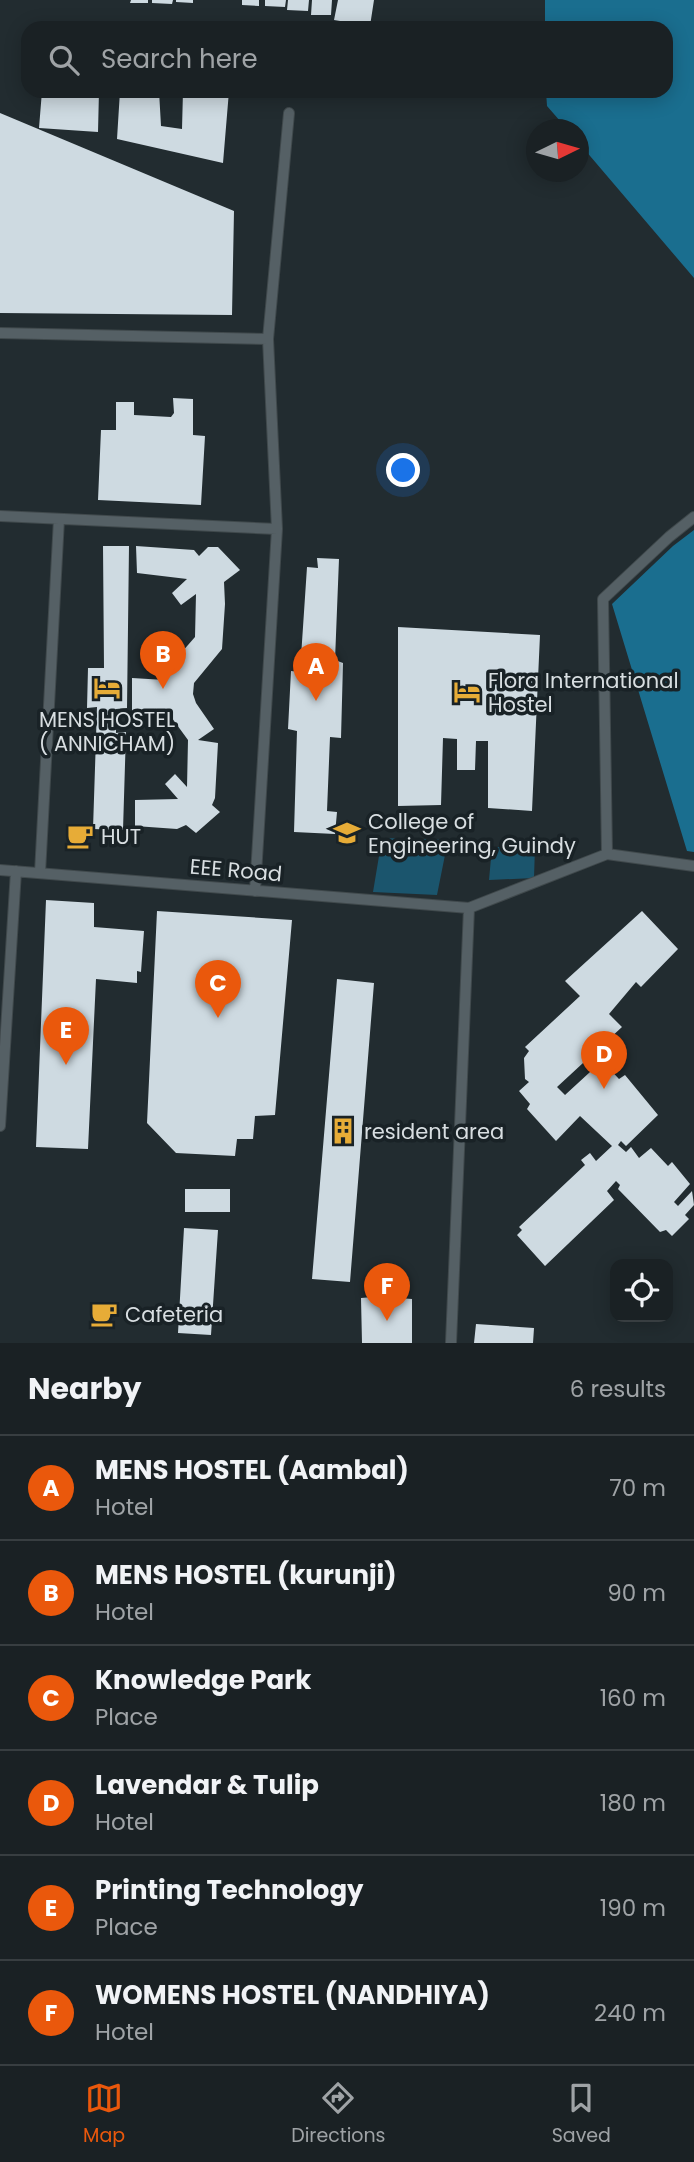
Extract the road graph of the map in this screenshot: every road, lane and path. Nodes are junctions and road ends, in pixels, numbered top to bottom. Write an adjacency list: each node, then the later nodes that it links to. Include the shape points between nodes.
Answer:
1 (289, 113): 3 (lane)
2 (0, 334): 3 (lane)
3 (268, 340): 7 (lane)
4 (0, 516): 6 (lane)
5 (694, 517): 8 (lane, via 603,599)
6 (60, 519): 7 (lane); 12 (lane)
7 (277, 529): 13 (lane)
8 (607, 854): 9 (lane); 14 (lane)
9 (694, 866)
10 (0, 870): 11 (lane, EEE Road)
11 (16, 871): 12 (lane, EEE Road); 15 (lane)
12 (40, 873): 13 (lane, EEE Road)
13 (255, 891): 14 (lane, EEE Road)
14 (469, 908): 16 (lane)
15 (0, 1126)
16 (451, 1343)

